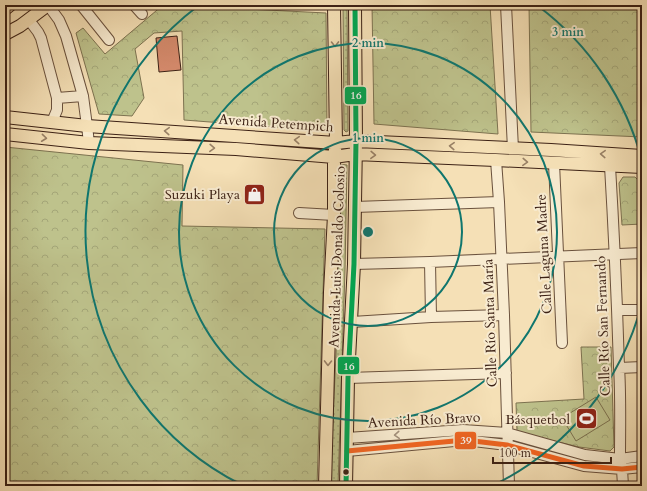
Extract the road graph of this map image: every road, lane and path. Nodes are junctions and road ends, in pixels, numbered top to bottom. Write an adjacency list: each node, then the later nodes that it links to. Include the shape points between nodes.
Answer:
1 (10, 5): 8 (main road)
2 (48, 5): 10 (main road); 13 (street, via 66,36)
3 (81, 5): 12 (street)
4 (134, 5): 9 (street)
5 (334, 5): 21 (main road, Avenida Luis Donaldo Colosio, one-way to 21)
6 (355, 5): 19 (main road, Avenida Luis Donaldo Colosio)
7 (506, 5): 22 (street)
8 (5, 9)
9 (142, 14)
10 (29, 20): 11 (main road); 14 (street, via 41,38)
11 (5, 34)
12 (109, 40)
13 (83, 96): 14 (street); 17 (street)
14 (57, 98): 16 (street, via 57,110)
15 (5, 117): 16 (main road, Avenida Petempich)
16 (52, 122): 17 (main road, Avenida Petempich)
17 (87, 126): 20 (street); 21 (main road, Avenida Petempich, one-way to 17)
18 (5, 134): 20 (main road, Avenida Petempich, one-way to 20)
19 (356, 142): 21 (main road, Avenida Petempich); 22 (main road, Avenida Petempich, one-way to 19); 23 (main road, Avenida Luis Donaldo Colosio)
20 (89, 143): 25 (main road, Avenida Petempich, one-way to 25, via 236,149)
21 (336, 143): 25 (main road, Avenida Luis Donaldo Colosio)
22 (513, 149): 24 (main road, Avenida Petempich, one-way to 22)
23 (355, 154): 25 (main road, Avenida Petempich); 26 (main road, Avenida Petempich, one-way to 26); 31 (main road, Avenida Luis Donaldo Colosio)
24 (642, 156)
25 (334, 157): 33 (main road, Avenida Luis Donaldo Colosio)
26 (496, 160): 27 (main road, Avenida Petempich, one-way to 27); 30 (street, Calle Río Santa María)
27 (554, 163): 28 (main road, Avenida Petempich); 36 (street, Calle Laguna Madre)
28 (610, 166): 29 (main road, Avenida Petempich); 35 (street, Calle Río San Fernando)
29 (642, 167)
30 (499, 202): 31 (street); 37 (street, Calle Río Santa María)
31 (355, 207): 39 (main road, Avenida Luis Donaldo Colosio)
32 (299, 213): 33 (street)
33 (334, 215): 58 (main road, Avenida Luis Donaldo Colosio, one-way to 58)
34 (642, 253): 35 (street)
35 (614, 254): 36 (street); 40 (street, Calle Río San Fernando)
36 (558, 256): 37 (street); 45 (street, Calle Laguna Madre)
37 (501, 259): 38 (street); 42 (street, Calle Río Santa María)
38 (430, 262): 39 (street); 43 (street)
39 (354, 264): 44 (main road, Avenida Luis Donaldo Colosio)
40 (618, 310): 41 (street); 47 (street, Calle Río San Fernando)
41 (642, 310)
42 (504, 315): 43 (street); 48 (street, Calle Río Santa María)
43 (431, 317): 44 (street)
44 (352, 322): 49 (main road, Avenida Luis Donaldo Colosio)
45 (562, 343)
46 (642, 367): 47 (street)
47 (620, 368): 55 (street, Calle Río San Fernando)
48 (506, 373): 49 (street); 50 (street, Calle Río Santa María)
49 (348, 378): 51 (main road, Avenida Luis Donaldo Colosio)
50 (507, 433): 51 (street, Avenida Río Bravo, one-way to 51, via 463,430); 52 (street, Calle Río Santa María); 55 (street, Avenida Río Bravo, via 584,455)
51 (347, 438): 53 (main road, Avenida Luis Donaldo Colosio)
52 (507, 445): 53 (street, Avenida Río Bravo, via 465,440); 57 (street, Avenida Río Bravo, via 584,466); 60 (street, Calle Río Santa María)
53 (347, 451): 59 (main road, Avenida Luis Donaldo Colosio)
54 (642, 456): 55 (street, Avenida Río Bravo)
55 (620, 458): 57 (street, Calle Río San Fernando)
56 (642, 467): 57 (street, Avenida Río Bravo)
57 (622, 469): 61 (street, Calle Río San Fernando)
58 (325, 486)
59 (346, 486)
60 (509, 486)
61 (623, 486)

